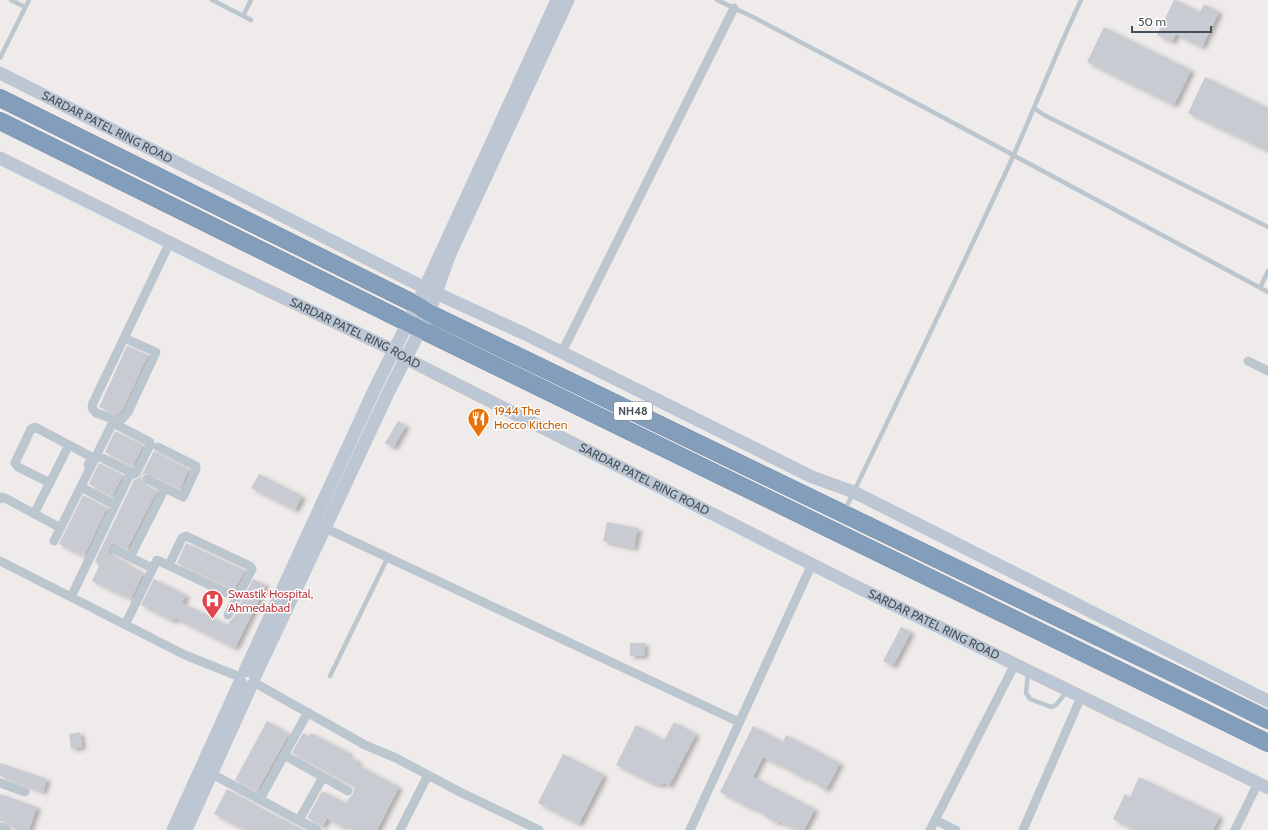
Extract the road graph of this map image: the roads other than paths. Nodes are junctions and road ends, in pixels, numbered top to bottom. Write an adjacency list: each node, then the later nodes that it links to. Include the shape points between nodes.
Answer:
1 (11, 0): 9 (lane)
2 (28, 0): 9 (lane)
3 (212, 0): 11 (lane)
4 (251, 0): 11 (lane)
5 (557, 0): 24 (street)
6 (568, 0): 24 (street, via 449,256)
7 (717, 0): 10 (lane)
8 (1081, 0): 16 (lane)
9 (25, 7): 13 (lane)
10 (734, 8): 18 (lane); 30 (street)
11 (243, 16): 12 (lane)
12 (251, 20)
13 (0, 58)
14 (0, 73): 24 (street, SARDAR PATEL RING ROAD)
15 (0, 98): 26 (highway, SARDAR PATEL RING ROAD / NH48)
16 (1034, 108): 18 (lane); 20 (lane)
17 (0, 121): 27 (highway, NH48)
18 (1014, 155): 23 (lane); 42 (lane)
19 (2, 162): 21 (street, SARDAR PATEL RING ROAD)
20 (1268, 227)
21 (170, 242): 28 (street); 29 (street, SARDAR PATEL RING ROAD)
22 (1268, 271): 23 (lane)
23 (1260, 288): 25 (lane)
24 (430, 290): 26 (street); 30 (street, SARDAR PATEL RING ROAD)
25 (1268, 292)
26 (423, 309): 27 (street); 45 (highway, SARDAR PATEL RING ROAD / NH48)
27 (414, 326): 29 (street); 31 (street); 70 (highway, NH48)
28 (124, 338): 28 (street, via 92,402 92,408 96,413 115,420 122,419 128,412 156,352)
29 (393, 350): 31 (street, SARDAR PATEL RING ROAD); 63 (street)
30 (562, 352): 42 (street, SARDAR PATEL RING ROAD, via 812,478)
31 (405, 358): 48 (street); 53 (street, SARDAR PATEL RING ROAD)
32 (1248, 361): 33 (street)
33 (1268, 371)
34 (69, 445): 39 (street); 39 (street, via 34,427 31,429 15,461 16,465); 47 (street, via 91,459)
35 (158, 447): 41 (street, via 197,468 183,497)
36 (96, 455): 37 (street); 37 (street, via 114,423 150,442 136,473); 40 (street)
37 (131, 472): 44 (street)
38 (147, 478): 41 (street)
39 (50, 483): 46 (street)
40 (80, 487): 44 (street); 47 (street, via 52,539)
41 (166, 488): 50 (street)
42 (854, 492): 45 (lane); 66 (street, SARDAR PATEL RING ROAD)
43 (0, 499): 46 (street, via 6,498)
44 (115, 504): 56 (street)
45 (843, 513): 68 (highway, SARDAR PATEL RING ROAD / NH48)
46 (34, 514): 47 (street)
47 (57, 526)
48 (325, 528): 51 (street); 63 (street)
49 (114, 549): 50 (street)
50 (130, 557): 55 (street)
51 (388, 558): 62 (lane); 69 (street)
52 (0, 561): 56 (street)
53 (812, 564): 60 (street, SARDAR PATEL RING ROAD); 69 (street)
54 (169, 565): 55 (street, via 157,560); 57 (street); 57 (street, via 182,538 188,536 250,566 251,571)
55 (152, 568): 59 (street)
56 (71, 597): 59 (street)
57 (237, 598): 58 (street)
58 (228, 615)
59 (125, 625): 63 (street, via 185,655)
60 (1015, 664): 61 (street, SARDAR PATEL RING ROAD); 81 (street)
61 (1028, 671): 64 (street, SARDAR PATEL RING ROAD); 64 (lane, via 1026,693 1030,699 1051,707 1056,705)
62 (330, 676)
63 (248, 679): 67 (street); 72 (street); 84 (street)
64 (1068, 690): 65 (street, SARDAR PATEL RING ROAD)
65 (1081, 697): 76 (street, SARDAR PATEL RING ROAD); 92 (street)
66 (1268, 701)
67 (308, 712): 71 (street); 73 (street, via 365,745)
68 (1268, 720)
69 (739, 722): 89 (street)
70 (1268, 743)
71 (284, 755): 74 (street); 79 (street)
72 (212, 774): 79 (street); 85 (street)
73 (428, 775): 87 (street); 88 (street)
74 (323, 777): 77 (street); 80 (street)
75 (0, 783): 78 (street)
76 (1263, 786): 93 (street)
77 (348, 791)
78 (25, 792)
79 (260, 799): 80 (street)
80 (299, 820): 86 (street)
81 (935, 820): 90 (street); 91 (street)
82 (0, 828): 83 (street)
83 (7, 830)
84 (172, 830)
85 (186, 830)
86 (317, 830)
87 (400, 830)
88 (539, 830)
89 (690, 830)
90 (930, 830)
91 (956, 830)
92 (1024, 830)
93 (1235, 830)

